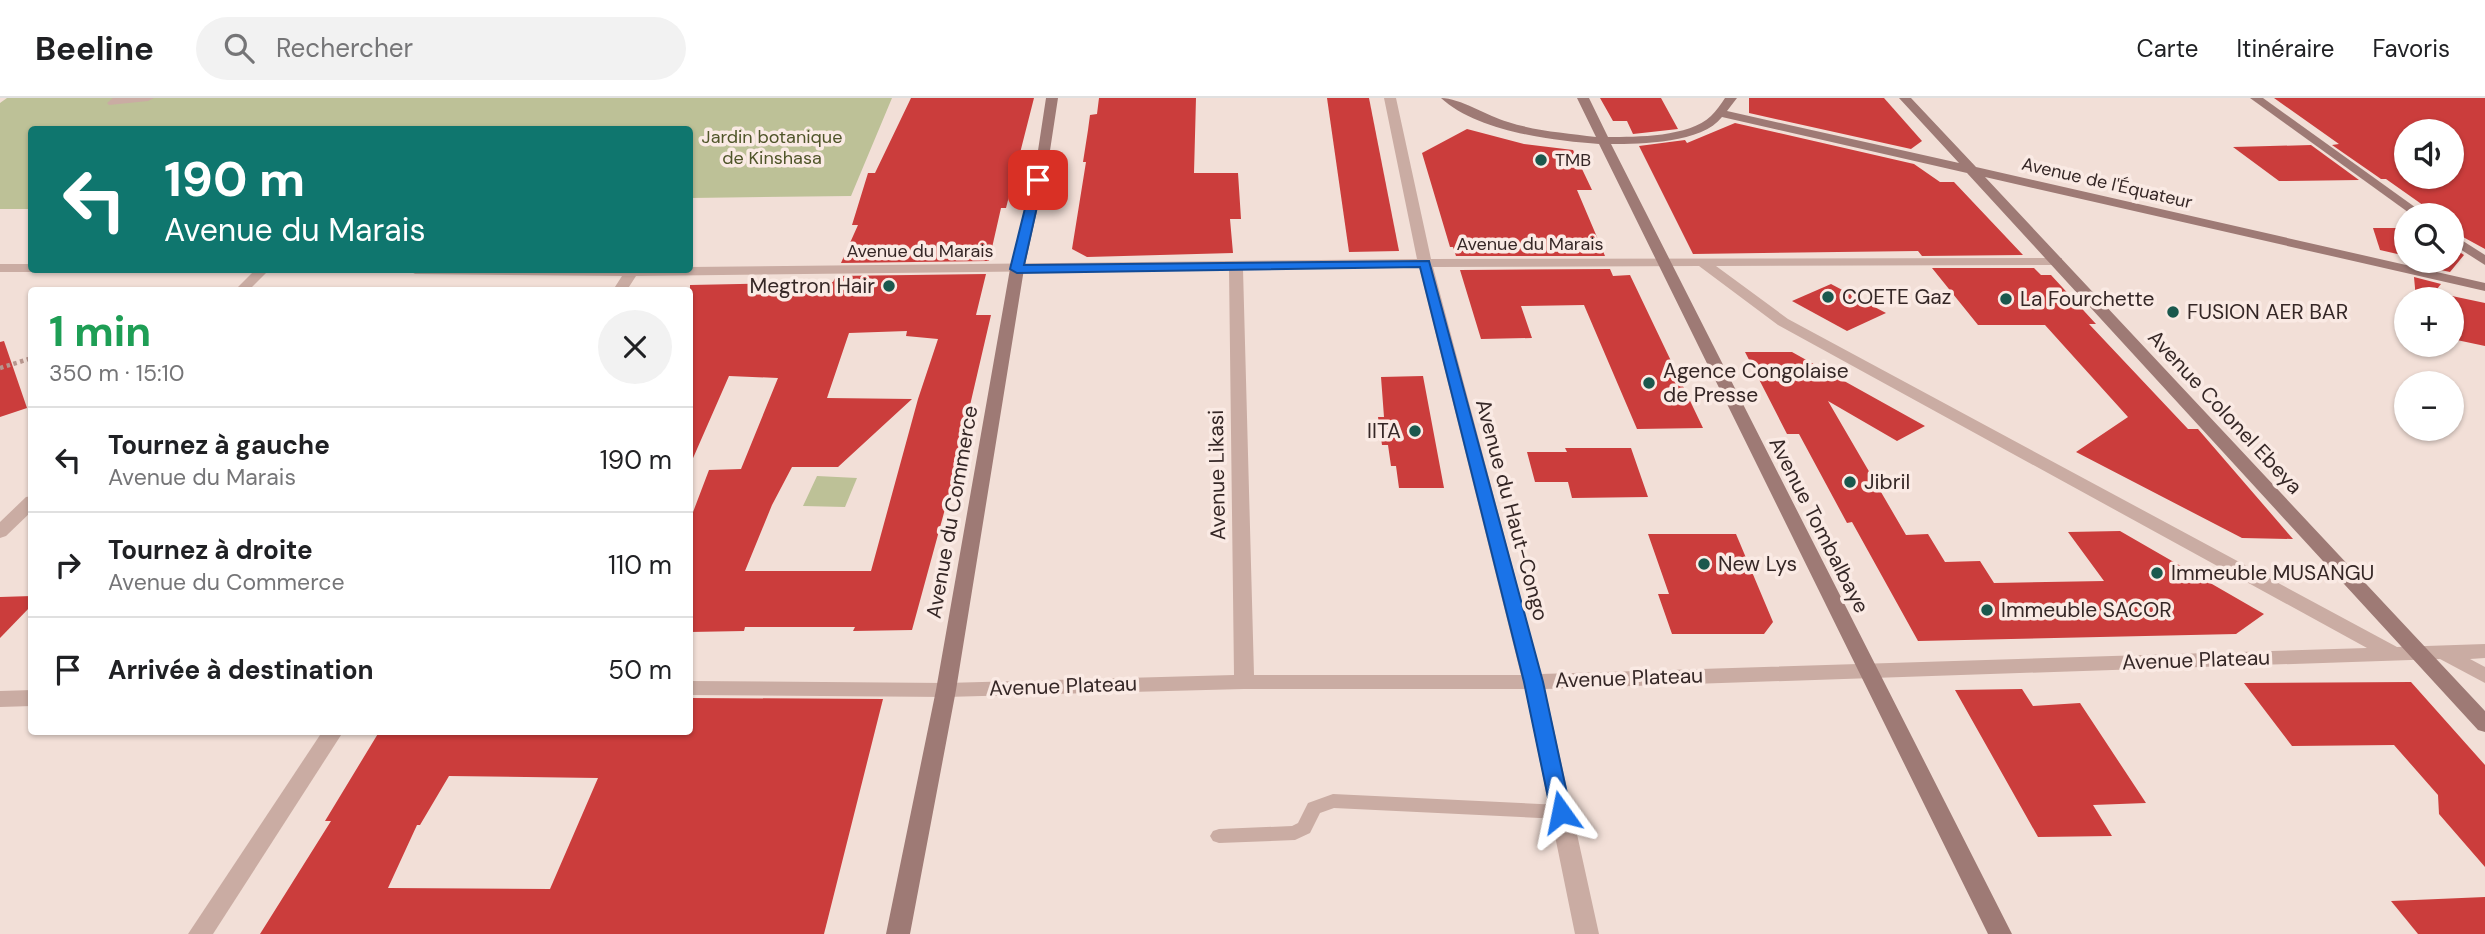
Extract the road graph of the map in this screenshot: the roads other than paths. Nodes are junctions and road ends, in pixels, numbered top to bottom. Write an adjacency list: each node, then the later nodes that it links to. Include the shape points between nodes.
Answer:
1 (121, 98): 2 (street, via 113,103)
2 (148, 98)
3 (1052, 98): 23 (street, Avenue du Commerce)
4 (1390, 98): 17 (street, Avenue du Haut-Congo)
5 (1447, 98): 11 (street, via 1499,125 1566,139)
6 (1583, 98): 11 (street, Avenue Tombalbaye)
7 (1731, 98): 10 (street)
8 (1905, 98): 12 (street, Avenue Colonel Ebeya)
9 (2256, 98): 13 (street)
10 (1722, 113): 11 (street, via 1707,123 1662,137); 12 (street, Avenue de l'Équateur)
11 (1602, 141): 18 (street, Avenue Tombalbaye)
12 (1971, 170): 15 (street, Avenue Colonel Ebeya); 27 (street, Avenue de l'Équateur)
13 (2403, 203)
14 (2464, 246): 16 (street)
15 (2057, 261): 19 (street, Avenue du Marais); 33 (street, Avenue Colonel Ebeya)
16 (2485, 261)
17 (1425, 263): 18 (street, Avenue du Marais); 20 (street, Avenue du Marais); 37 (street, Avenue du Haut-Congo)
18 (1663, 264): 19 (street, Avenue du Marais); 34 (street, Avenue Tombalbaye)
19 (1703, 264): 32 (street, via 1783,322)
20 (1236, 267): 23 (street, Avenue du Marais); 36 (street, Avenue Likasi)
21 (0, 268): 22 (street)
22 (28, 268)
23 (1017, 269): 24 (street, Avenue du Marais); 39 (street, Avenue du Commerce)
24 (693, 272)
25 (259, 273): 26 (street)
26 (245, 287)
27 (2485, 287)
28 (28, 505): 29 (street)
29 (0, 532)
30 (2485, 651): 31 (street, Avenue Plateau)
31 (2442, 652): 33 (street, Avenue Plateau); 35 (street)
32 (2394, 653): 33 (street, Avenue Plateau); 34 (street, Avenue Plateau)
33 (2418, 653): 42 (street, Avenue Colonel Ebeya)
34 (1867, 671): 37 (street, Avenue Plateau); 49 (street, Avenue Tombalbaye)
35 (2485, 676)
36 (1244, 682): 37 (street, Avenue Plateau); 39 (street, Avenue Plateau)
37 (1534, 682): 44 (street, Avenue du Haut-Congo)
38 (693, 688): 39 (street, Avenue Plateau)
39 (946, 690): 47 (street, Avenue du Commerce)
40 (28, 698): 41 (street)
41 (0, 699)
42 (2485, 724)
43 (331, 735): 46 (street)
44 (1561, 812): 45 (lane, via 1333,800 1314,808 1304,828 1295,833); 48 (street, Avenue du Haut-Congo)
45 (1219, 836)
46 (200, 934)
47 (898, 934)
48 (1587, 934)
49 (2000, 934)

